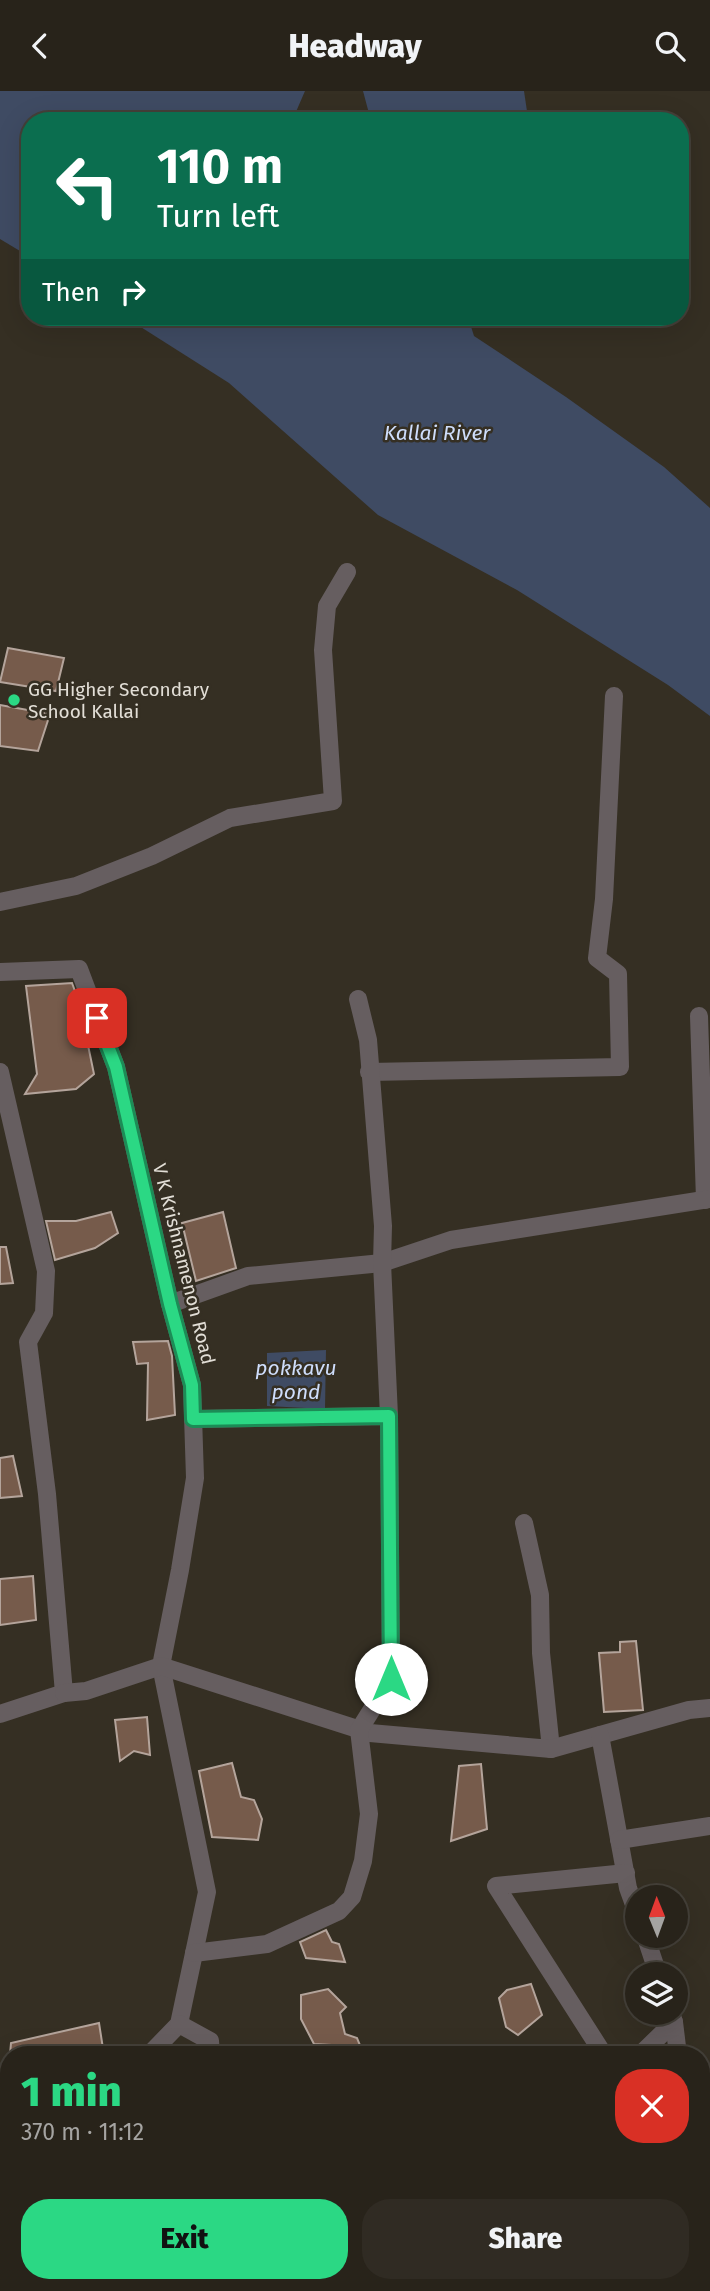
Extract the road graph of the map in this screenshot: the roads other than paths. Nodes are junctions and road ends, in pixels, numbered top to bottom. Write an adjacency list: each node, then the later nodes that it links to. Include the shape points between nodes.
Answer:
1 (347, 572): 3 (street, via 327,606 323,650 333,801 230,818 76,886)
2 (614, 696): 8 (street, via 597,958 618,974 620,1067)
3 (0, 902)
4 (0, 972): 11 (street, V K Krishnamenon Road, via 79,969 116,1067)
5 (358, 999): 8 (street, via 368,1040)
6 (699, 1016): 9 (street)
7 (0, 1072): 16 (street, via 46,1271 44,1313 28,1342)
8 (369, 1072): 10 (street, via 383,1226)
9 (707, 1199): 10 (street, via 451,1240)
10 (382, 1263): 11 (street, via 248,1276); 12 (street)
11 (170, 1304): 13 (street, V K Krishnamenon Road, via 192,1385)
12 (389, 1416): 13 (street); 19 (street, via 391,1679)
13 (193, 1419): 15 (street, V K Krishnamenon Road, via 195,1478)
14 (524, 1523): 21 (street, via 540,1595)
15 (161, 1665): 16 (street, via 86,1691); 19 (street); 26 (street, V K Krishnamenon Road, via 206,1892)
16 (64, 1693): 18 (street)
17 (710, 1708): 20 (street)
18 (0, 1714)
19 (359, 1730): 21 (street); 26 (street, via 369,1814 363,1861 352,1897 339,1911 267,1944)
20 (600, 1735): 21 (street); 23 (street)
21 (551, 1749)
22 (710, 1826): 23 (street)
23 (619, 1840): 24 (street)
24 (626, 1873): 25 (street); 32 (street, via 496,1887)
25 (629, 1885)
26 (194, 1952): 27 (street, V K Krishnamenon Road)
27 (179, 2024): 30 (street); 31 (street, via 210,2041)
28 (665, 2025): 33 (street)
29 (673, 2025): 34 (street)
30 (158, 2046)
31 (210, 2046)
32 (598, 2046)
33 (648, 2046)
34 (677, 2046)

